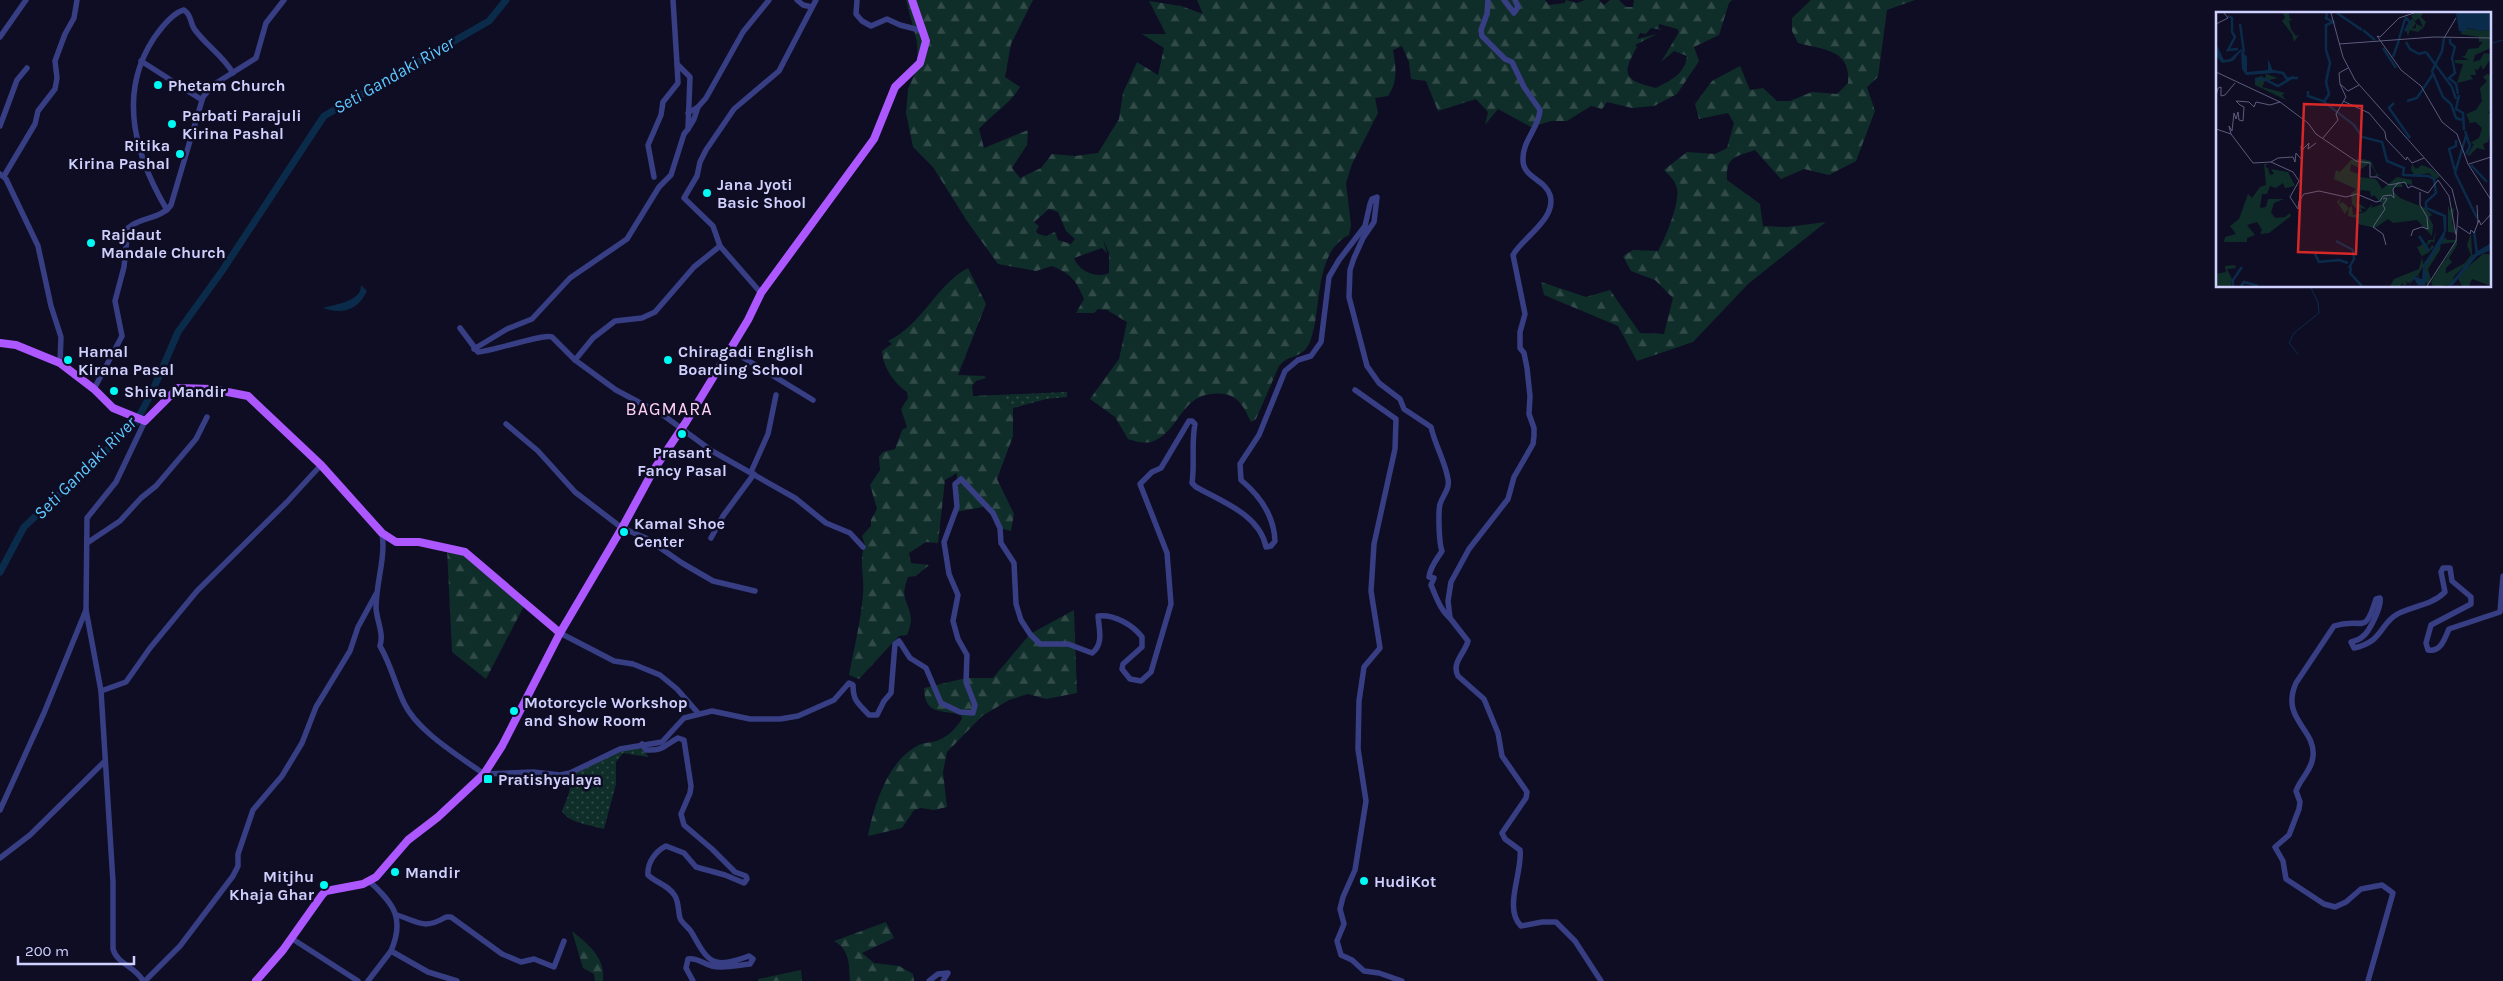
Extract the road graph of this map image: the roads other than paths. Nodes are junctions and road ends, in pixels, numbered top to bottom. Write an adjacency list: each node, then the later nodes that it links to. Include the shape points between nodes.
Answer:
1 (26, 0): 15 (street)
2 (77, 0): 25 (street, via 74,18 55,61 55,89 38,110 35,124)
3 (284, 0): 19 (street, via 266,23 256,58)
4 (673, 0): 17 (street)
5 (769, 0): 21 (street, via 743,32)
6 (797, 0): 13 (street)
7 (816, 0): 13 (street)
8 (858, 0): 14 (street, via 856,14 870,26 887,19)
9 (912, 0): 14 (main road)
10 (1488, 0): 55 (street, via 1482,36 1512,62 1540,110 1538,122 1523,151 1523,164 1527,173 1549,192 1551,203 1539,226 1513,255 1525,314 1520,340 1527,368 1528,414 1534,428 1533,444 1514,478 1508,498 1456,569 1449,591)
11 (1504, 0): 12 (street, via 1514,13 1518,7)
12 (1515, 0)
13 (812, 7): 28 (street, via 779,71 734,109 706,150 697,176 684,198 713,226)
14 (922, 31): 29 (main road, via 926,41 923,57 895,87 874,139)
15 (0, 37)
16 (142, 61): 19 (street, via 160,30 184,10 194,29); 20 (street); 27 (street, via 133,114 135,134 144,165)
17 (677, 64): 22 (street, via 690,77); 26 (street, via 678,83 664,102 648,144)
18 (27, 68): 23 (street, via 17,80)
19 (233, 73): 20 (street, via 213,85)
20 (202, 100): 27 (street)
21 (698, 107): 22 (street); 24 (street)
22 (688, 113): 24 (street)
23 (0, 126)
24 (688, 129): 32 (street, via 671,175 659,187 627,239 570,278 532,319 506,329)
25 (2, 175): 35 (street, via 38,246 61,337)
26 (654, 177)
27 (167, 210): 36 (street, via 158,216 134,222 128,228 124,267 114,301 122,336)
28 (720, 246): 29 (street); 34 (street, via 694,267 655,312 642,318 615,321 593,338)
29 (761, 293): 33 (main road)
30 (460, 328): 32 (street)
31 (0, 343): 35 (main road, via 16,345)
32 (474, 349): 34 (street, via 483,352 548,335)
33 (729, 349): 39 (street); 43 (main road)
34 (575, 360): 43 (street, via 616,390)
35 (60, 364): 36 (main road)
36 (94, 389): 41 (main road, via 119,411)
37 (1355, 390): 77 (street, via 1396,419 1395,449 1374,544 1371,591 1380,648 1364,668 1359,700 1358,749 1366,801 1355,870 1340,909 1344,924 1337,942 1342,955 1364,970)
38 (776, 395): 45 (street, via 768,434)
39 (812, 400)
40 (207, 417): 49 (street, via 196,439 156,486 120,521)
41 (145, 420): 44 (main road, via 178,388 246,395); 49 (street, via 116,482 87,518)
42 (506, 424): 46 (street, via 538,451 575,492)
43 (681, 428): 45 (street, via 712,451); 46 (main road)
44 (321, 465): 47 (main road); 57 (street, via 197,591 126,682)
45 (753, 473): 48 (street); 50 (street, via 795,498 826,523 850,533)
46 (622, 528): 52 (street, via 646,538 714,581); 56 (main road)
47 (382, 533): 53 (street, via 384,546); 56 (main road, via 396,542 419,542 465,552)
48 (711, 538)
49 (87, 543): 54 (street)
50 (863, 547)
51 (2503, 576): 79 (street, via 2500,612 2449,629 2434,651 2428,650 2426,643 2430,625 2471,604 2471,597 2452,581 2450,568 2442,568 2445,592 2437,600 2393,616 2380,634 2363,646 2354,648 2351,642 2364,637 2374,619 2381,602 2376,598 2370,618 2363,623 2334,626 2292,693 2290,701 2314,756 2296,792 2299,810 2289,835 2275,847 2283,860 2286,879 2324,904 2336,907 2361,888 2382,885 2393,893)
52 (755, 591)
53 (377, 593): 61 (street, via 380,646 390,663 404,704 423,728); 69 (street, via 358,626 350,651 316,707 302,743 282,776 253,810 235,871 180,946)
54 (86, 610): 57 (street); 62 (street)
55 (1450, 618): 58 (street, via 1434,595 1431,586 1434,578 1430,579 1429,575 1435,558 1442,550 1439,545 1439,510 1448,490 1443,461 1431,427 1404,409 1400,399 1379,383 1367,366 1349,297 1350,270 1363,238 1374,222 1377,197 1372,199 1365,226 1329,277 1325,318 1317,348 1311,356 1298,360 1285,371 1259,435 1240,464 1241,480 1254,491 1272,522 1275,541 1271,546 1266,547 1256,525 1192,483 1194,463 1191,449 1195,424 1192,421 1189,421 1161,468 1140,484 1167,553 1171,604 1151,672 1144,679 1132,681 1122,669 1123,664 1142,647 1142,637 1135,627 1098,616 1099,642 1092,653 1068,644 1040,644 1030,634 1016,604 1014,563 1001,543 1000,528 993,514 961,479 956,484 957,507 944,542 949,574 958,595 953,621 967,655 966,686 975,705 973,713 960,712 941,703 926,668 910,658 899,641 895,644 892,694 884,701 877,716 868,715 856,702 850,683 834,700 798,716 750,719 712,711); 78 (street, via 1468,641 1456,664 1456,673 1484,698 1498,733 1502,756 1527,792 1502,830 1504,839 1520,850 1514,904 1518,922 1521,926 1556,922 1575,941)
56 (560, 633): 58 (street, via 614,661 633,664 660,675); 61 (main road, via 502,746)
57 (101, 692): 60 (street)
58 (698, 713): 59 (street, via 684,718 662,742)
59 (642, 744): 61 (street, via 620,749 600,761 565,774); 74 (street, via 646,750 655,750 663,749 678,738 684,740 691,786 681,814 684,825 747,879 744,883 696,867 684,854 666,846 657,850 648,875 675,896 681,920 692,931 705,956 720,962 750,956 753,959 750,964 726,967 688,959 686,968)
60 (105, 761): 63 (street, via 30,835); 69 (street, via 113,882 113,949 117,958)
61 (484, 774): 64 (main road, via 408,840)
62 (0, 810)
63 (0, 858)
64 (369, 882): 65 (street); 66 (main road, via 324,893)
65 (397, 915): 67 (street, via 427,925 451,917 491,948 522,962 534,959 554,967); 68 (street, via 398,930)
66 (291, 938): 70 (main road); 71 (street)
67 (564, 942)
68 (391, 951): 72 (street); 73 (street, via 428,972)
69 (144, 981)
70 (256, 981)
71 (358, 981)
72 (368, 981)
73 (457, 981)
74 (693, 981)
75 (929, 981): 76 (street, via 938,974 948,973)
76 (943, 981)
77 (1402, 981)
78 (1601, 981)
79 (2368, 981)

